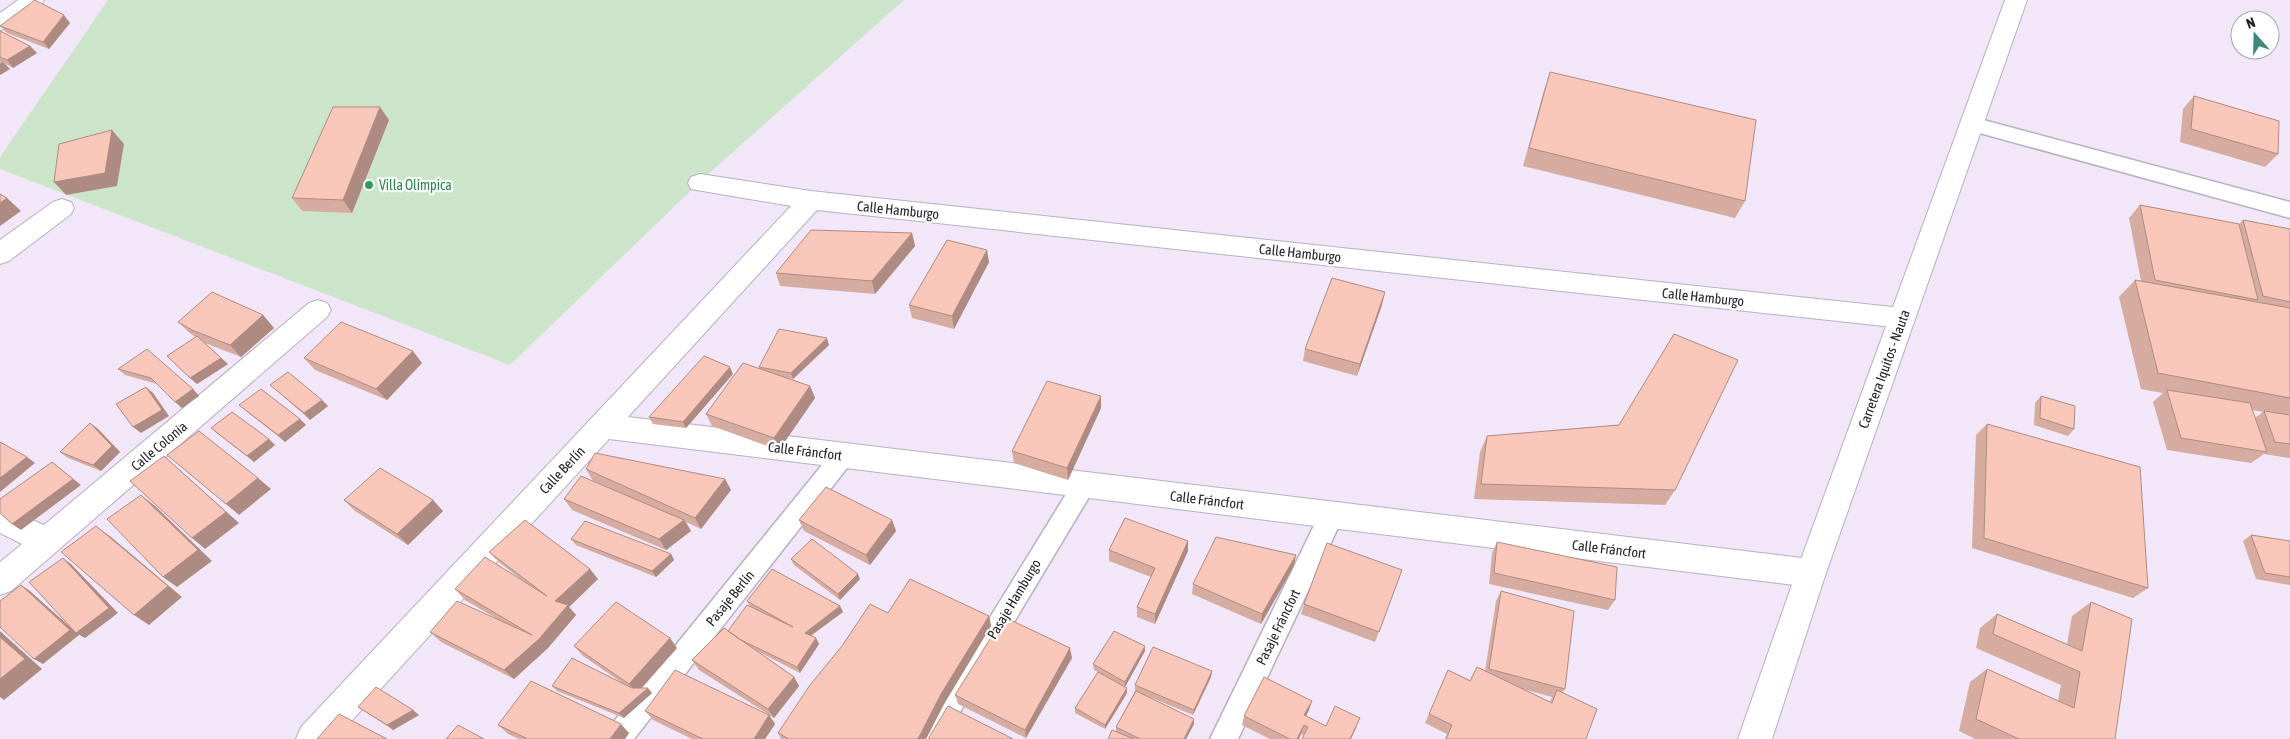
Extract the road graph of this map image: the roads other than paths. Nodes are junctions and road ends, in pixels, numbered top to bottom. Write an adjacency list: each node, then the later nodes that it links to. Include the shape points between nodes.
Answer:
1 (33, 0): 3 (street)
2 (2016, 0): 4 (street, Carretera Iquitos - Nauta)
3 (0, 23)
4 (1972, 124): 8 (lane); 11 (street, Carretera Iquitos - Nauta)
5 (700, 183): 6 (street, Calle Hamburgo)
6 (811, 200): 11 (street, Calle Hamburgo); 12 (street, Calle Berlín)
7 (62, 208): 9 (street)
8 (2290, 210)
9 (0, 254)
10 (318, 310): 17 (street, Calle Colonia)
11 (1902, 318): 18 (street, Carretera Iquitos - Nauta)
12 (602, 426): 13 (street, Calle Fráncfort); 20 (street, Calle Berlín)
13 (843, 456): 14 (street, Calle Fráncfort); 21 (lane, Pasaje Berlín)
14 (1084, 485): 15 (street, Calle Fráncfort); 22 (lane, Pasaje Hamburgo)
15 (1332, 515): 18 (street, Calle Fráncfort); 23 (lane, Pasaje Fráncfort)
16 (0, 519): 17 (street)
17 (47, 541): 19 (street, Calle Colonia)
18 (1812, 573): 24 (street, Carretera Iquitos - Nauta)
19 (0, 581)
20 (313, 739)
21 (618, 739)
22 (929, 739)
23 (1224, 739)
24 (1755, 739)

